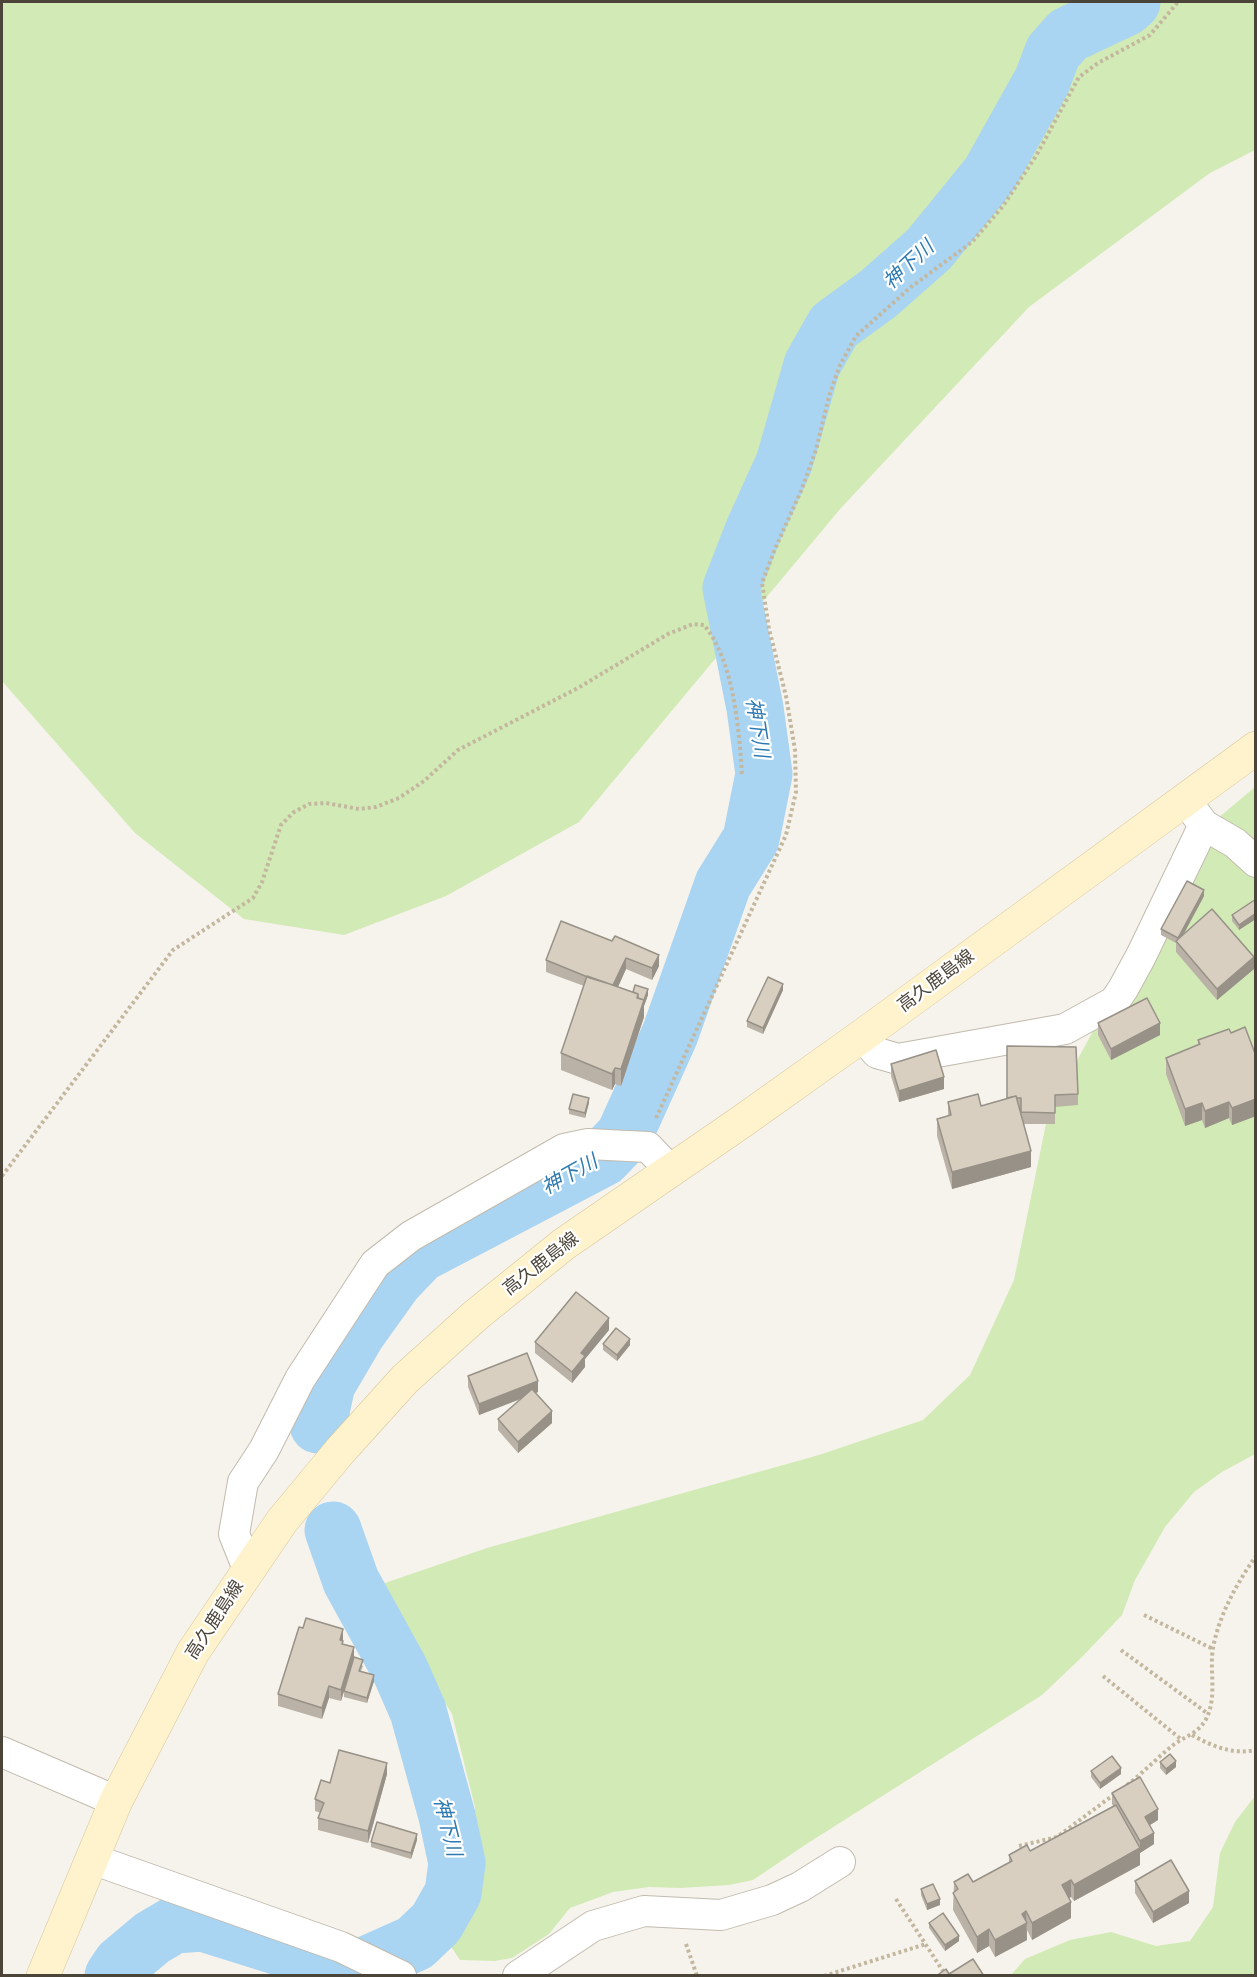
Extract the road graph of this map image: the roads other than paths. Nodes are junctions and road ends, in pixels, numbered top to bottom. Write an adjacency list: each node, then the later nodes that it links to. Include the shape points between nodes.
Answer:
1 (1256, 748): 2 (main road, 高久鹿島線)
2 (1195, 812): 3 (street); 4 (main road, 高久鹿島線, via 1043,902); 4 (street, via 1141,956 1114,1002 1065,1029 898,1059 877,1053)
3 (1256, 862)
4 (862, 1036): 5 (main road, 高久鹿島線, via 744,1120)
5 (649, 1154): 6 (main road, 高久鹿島線, via 564,1244 476,1315 405,1380 340,1451); 6 (street, via 588,1144 564,1149 411,1236 375,1264 300,1379 243,1482 234,1534)
6 (248, 1569): 8 (main road, 高久鹿島線, via 193,1652)
7 (2, 1752): 8 (street)
8 (116, 1801): 9 (main road, 高久鹿島線)
9 (92, 1859): 11 (street, via 340,1947); 12 (main road, 高久鹿島線)
10 (840, 1862): 13 (street, via 772,1900 721,1915 644,1911 593,1926)
11 (396, 1973)
12 (43, 1976)
13 (518, 1976)

